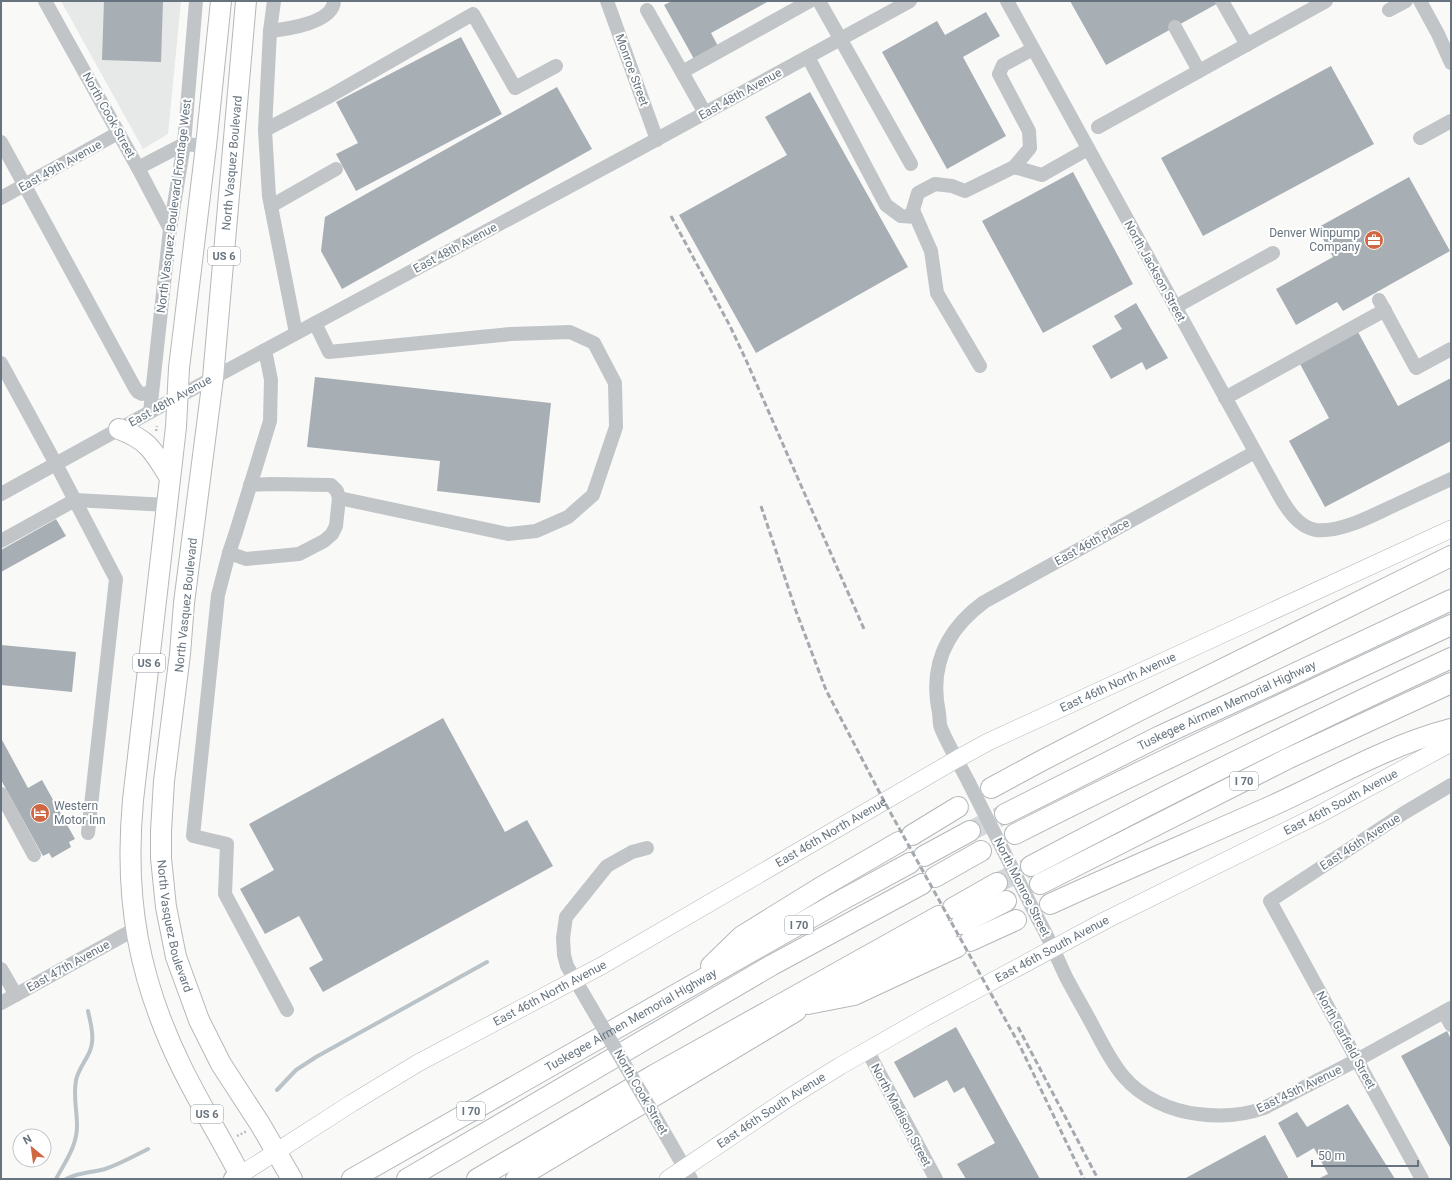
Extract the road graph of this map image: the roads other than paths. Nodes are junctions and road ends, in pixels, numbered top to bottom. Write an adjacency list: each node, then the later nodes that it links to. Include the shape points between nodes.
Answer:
1 (45, 1): 32 (street, North Cook Street)
2 (196, 1): 36 (street, North Vasquez Boulevard Frontage West)
3 (221, 1): 37 (highway, US 6)
4 (246, 1): 56 (highway, North Vasquez Boulevard / US 6)
5 (274, 1): 19 (street)
6 (334, 1): 19 (street, via 334,6 329,12 316,21 294,28)
7 (607, 1): 34 (street, Monroe Street)
8 (810, 1): 27 (street)
9 (819, 1): 20 (street)
10 (910, 1): 20 (street, East 48th Avenue)
11 (1007, 1): 22 (street, North Jackson Street)
12 (1222, 1): 21 (street)
13 (1326, 1): 21 (street)
14 (1406, 1): 17 (street)
15 (1420, 1): 24 (street)
16 (647, 10): 27 (street)
17 (1389, 10)
18 (1175, 27): 26 (street)
19 (270, 31): 31 (street)
20 (839, 39): 23 (street, East 48th Avenue); 39 (street)
21 (1247, 45): 26 (street)
22 (1033, 49): 38 (street, North Jackson Street); 40 (street, via 1003,65 999,74 1029,131 1030,148)
23 (808, 57): 28 (street, East 48th Avenue); 46 (street, via 886,205 901,216)
24 (1451, 63)
25 (556, 66): 31 (street, via 515,88 473,14)
26 (1199, 71): 30 (street)
27 (682, 72): 28 (street)
28 (705, 113): 34 (street, East 48th Avenue)
29 (1451, 120): 33 (street)
30 (1098, 127)
31 (266, 130): 45 (street)
32 (118, 133): 41 (street, North Cook Street); 43 (street, East 49th Avenue)
33 (1420, 138)
34 (657, 140): 50 (street, East 48th Avenue)
35 (1, 142): 43 (street)
36 (184, 144): 37 (street); 41 (street); 47 (street, North Vasquez Boulevard Frontage West)
37 (206, 146): 58 (highway, US 6, via 179,368)
38 (1088, 149): 40 (street, via 1042,175); 49 (street, North Jackson Street)
39 (911, 164)
40 (1014, 167): 46 (street, via 965,191 935,184 918,193 913,210)
41 (138, 168): 47 (street, North Cook Street)
42 (336, 170): 45 (street)
43 (25, 185): 44 (street, East 49th Avenue); 57 (street, via 135,388 142,394)
44 (1, 198)
45 (271, 206): 51 (street)
46 (916, 217): 55 (street, via 931,251 937,293)
47 (170, 229): 57 (street, North Vasquez Boulevard Frontage West)
48 (1273, 253): 49 (street)
49 (1175, 307): 59 (street, North Jackson Street)
50 (315, 323): 51 (street, East 48th Avenue); 68 (street, via 329,352 511,334 570,332 594,343 615,383 616,427 593,494 568,517 536,531 508,534)
51 (296, 333): 53 (street, East 48th Avenue)
52 (1451, 349): 59 (street, via 1416,368 1382,305)
53 (265, 350): 56 (street, East 48th Avenue); 66 (street, via 270,380 270,421)
54 (1, 363): 63 (street)
55 (980, 366)
56 (214, 378): 58 (street, East 48th Avenue); 115 (highway, North Vasquez Boulevard / US 6, via 184,603 164,781 161,832 163,883 176,956 199,1020 221,1064)
57 (152, 392): 60 (street, North Vasquez Boulevard Frontage West)
58 (178, 397): 60 (street, East 48th Avenue); 64 (highway, US 6)
59 (1225, 398): 62 (street, North Jackson Street)
60 (150, 412): 61 (street, East 48th Avenue)
61 (118, 429): 63 (street, East 48th Avenue); 64 (highway, via 146,444)
62 (1255, 452): 65 (street, North Jackson Street, via 1287,509 1302,524 1315,530 1354,523); 77 (street, East 46th Place, via 984,602 963,620)
63 (56, 464): 67 (street, East 48th Avenue); 69 (street)
64 (170, 478): 70 (highway, US 6)
65 (1451, 479)
66 (250, 485): 68 (street, via 331,485); 73 (street)
67 (1, 494)
68 (339, 498): 73 (street, via 336,526 332,534 299,554 246,559)
69 (75, 500): 70 (street); 72 (street); 89 (street, via 116,579)
70 (167, 505): 102 (highway, US 6, via 130,826 130,873)
71 (1451, 529): 82 (main road, East 46th North Avenue, via 982,745)
72 (1, 541)
73 (229, 553): 109 (street, via 218,595 193,836 227,844 225,894)
74 (1451, 556): 84 (highway, via 1147,707)
75 (1451, 600): 87 (highway, Tuskegee Airmen Memorial Highway, via 1160,736)
76 (1451, 625): 90 (highway, via 1232,727)
77 (943, 649): 82 (street, North Monroe Street, via 936,677 936,704 940,727)
78 (1451, 658): 94 (highway, via 1221,768)
79 (1451, 683): 96 (highway, I 70, via 1289,758)
80 (1451, 729): 99 (highway, via 1395,748)
81 (1451, 743): 103 (main road, East 46th South Avenue, via 1318,815)
82 (957, 759): 99 (street, North Monroe Street, bridge); 105 (main road, East 46th North Avenue)
83 (1450, 786): 97 (street, East 46th Avenue)
84 (991, 788)
85 (1, 794): 93 (street)
86 (958, 807): 106 (highway, via 742,936)
87 (1005, 814)
88 (970, 830): 106 (highway, Tuskegee Airmen Memorial Highway / I 70)
89 (88, 833)
90 (1015, 834)
91 (647, 848): 105 (street, North Cook Street, via 632,852 606,866 566,917 564,955 567,966)
92 (981, 851): 120 (highway, via 772,965)
93 (34, 855)
94 (1031, 866)
95 (997, 883): 101 (highway)
96 (1040, 884)
97 (1270, 900): 113 (street, North Garfield Street)
98 (1006, 901): 101 (highway)
99 (1044, 912): 103 (street, North Monroe Street)
100 (1016, 920): 101 (highway)
101 (955, 928): 121 (highway, via 654,1076); 122 (highway, via 808,1004)
102 (135, 929): 107 (street, East 47th Avenue); 117 (highway, US 6, via 147,979 175,1052)
103 (1053, 948): 112 (main road, East 46th South Avenue); 114 (street, North Monroe Street, via 1109,1056 1124,1078 1151,1098)
104 (1, 969): 107 (street)
105 (576, 980): 115 (main road, East 46th North Avenue, via 418,1064); 116 (street, North Cook Street, bridge)
106 (688, 988): 119 (highway, Tuskegee Airmen Memorial Highway / I 70)
107 (16, 995): 108 (street, East 47th Avenue)
108 (1, 1003)
109 (287, 1010)
110 (1447, 1010): 111 (street); 113 (street, East 45th Avenue)
111 (1451, 1025)
112 (867, 1050): 116 (main road, East 46th South Avenue, via 787,1099); 124 (street, North Madison Street)
113 (1357, 1060): 114 (street, East 45th Avenue, via 1280,1101 1253,1112 1212,1116); 125 (street, North Garfield Street)
114 (1181, 1111)
115 (275, 1151): 117 (main road, East 46th North Avenue); 118 (highway, North Vasquez Boulevard / US 6)
116 (688, 1173): 123 (main road, East 46th South Avenue)
117 (239, 1178)
118 (292, 1179)
119 (352, 1179)
120 (407, 1179)
121 (478, 1179)
122 (516, 1179)
123 (668, 1179)
124 (936, 1179)
125 (1422, 1179)

